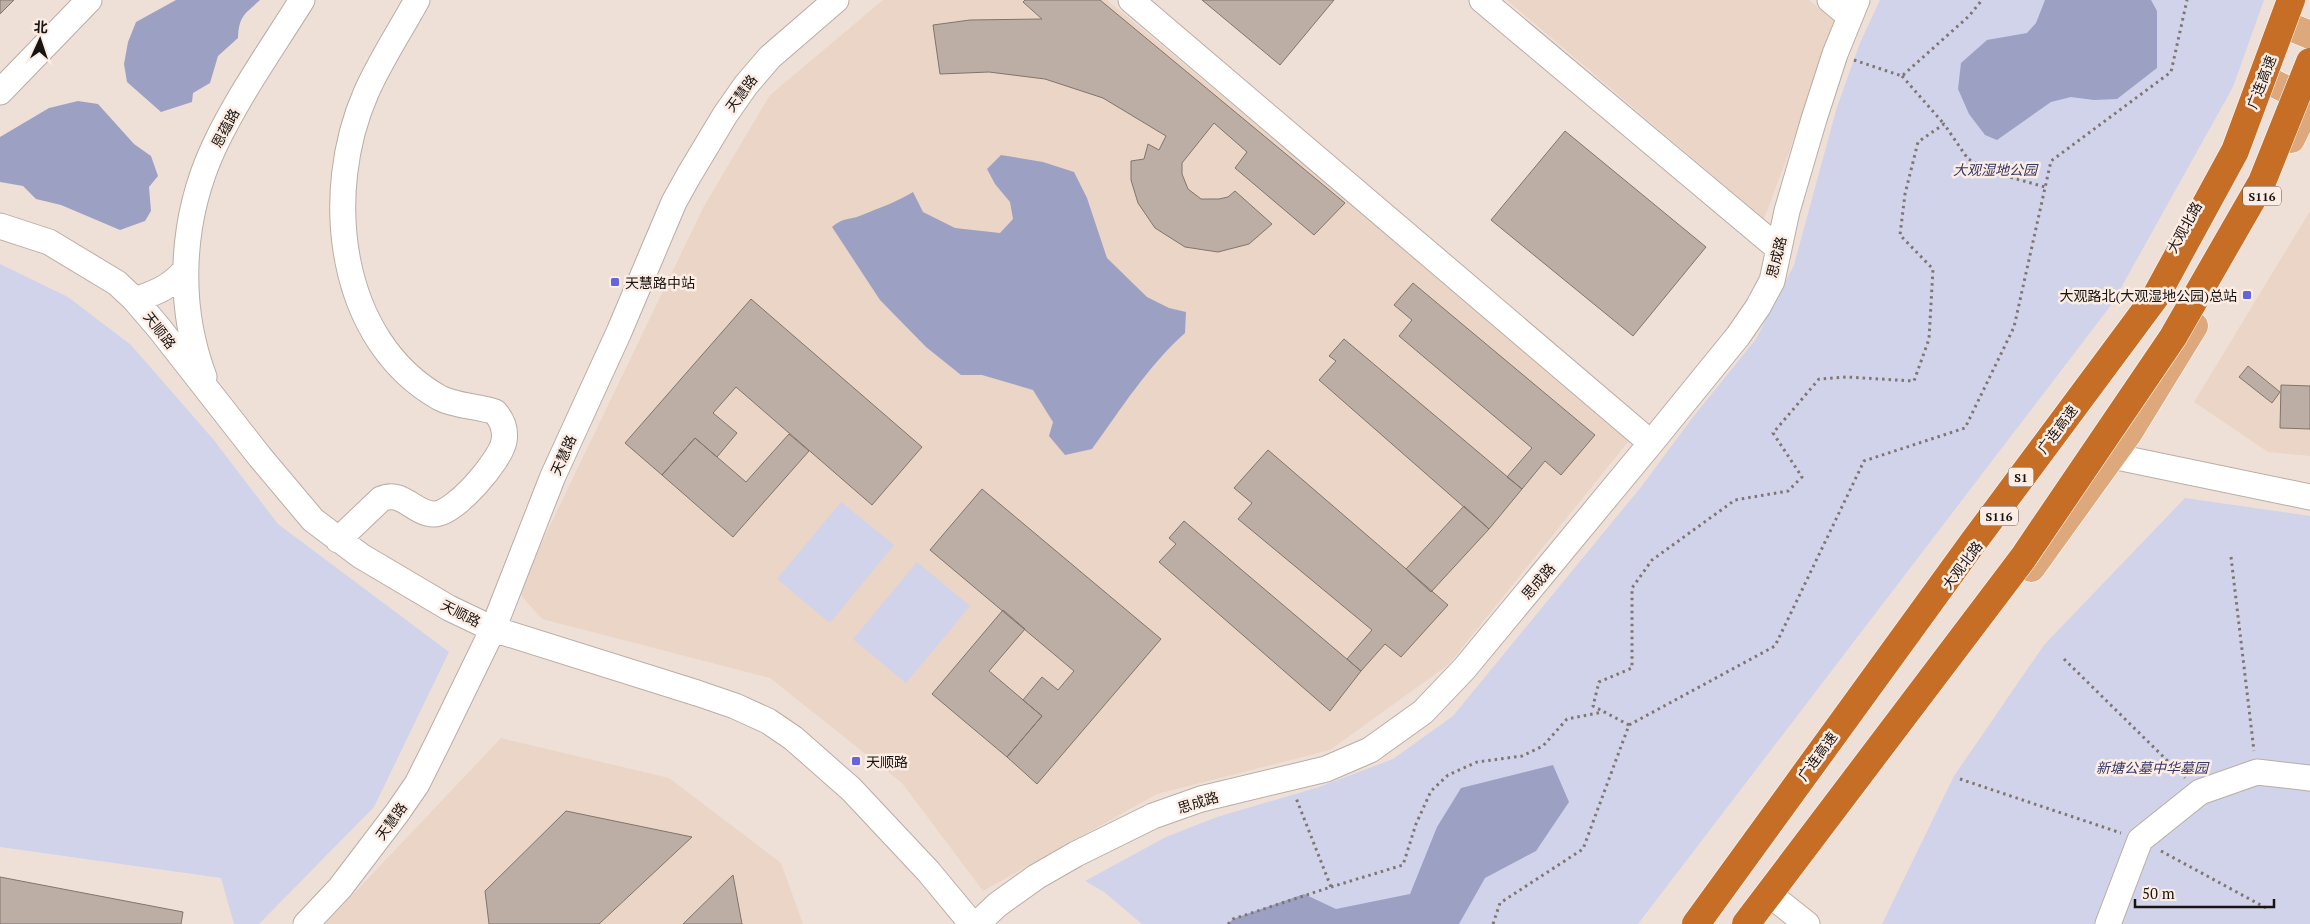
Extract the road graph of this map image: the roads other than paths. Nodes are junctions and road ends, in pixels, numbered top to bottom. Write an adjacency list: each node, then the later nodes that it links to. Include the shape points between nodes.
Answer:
1 (89, 0): 13 (street)
2 (302, 0): 17 (street, 恩蕴路, via 214,147 200,183 191,221)
3 (417, 0): 23 (street, via 366,93 348,154 344,221 352,278 370,328 392,360 421,386 442,399 494,412 504,426 504,440 486,472 449,510 434,514 425,512 398,497 388,496)
4 (836, 0): 24 (street, 天慧路, via 770,57 746,85 688,175 554,476)
5 (1131, 0): 20 (street)
6 (1482, 0): 16 (street)
7 (1830, 0): 9 (street)
8 (2299, 0): 10 (main road, 大观北路 / S116)
9 (1853, 8): 16 (street, 思成路, via 1835,54 1787,212)
10 (2297, 20): 12 (main road, 大观北路 / S116); 31 (highway, 广连高速 / S1, bridge, via 2235,151 2156,296)
11 (2310, 62): 32 (highway, bridge, via 2262,182 2173,336 2023,558)
12 (2263, 78): 14 (main road); 30 (main road, 大观北路 / S116, via 2174,246 2039,463)
13 (0, 92)
14 (2310, 101): 21 (main road, S116, via 2214,292)
15 (0, 226): 18 (street, 天顺路, via 50,242 118,283)
16 (1779, 249): 20 (street, 思成路, via 1772,281 1758,307)
17 (185, 270): 18 (street, via 176,281); 19 (street, 恩蕴路, via 196,357)
18 (135, 300): 19 (street, 天顺路)
19 (209, 391): 23 (street, 天顺路, via 286,490 313,520)
20 (1651, 444): 29 (street, 思成路, via 1464,669 1423,712 1370,750 1326,769 1201,799 1153,816 1036,877)
21 (2112, 456): 22 (street); 26 (main road, S116)
22 (2310, 497)
23 (338, 540): 24 (street, 天顺路, via 449,608)
24 (493, 629): 27 (street, 天慧路, via 416,784 340,888); 28 (street, 天顺路, via 707,696 768,721 851,789 928,871)
25 (2310, 778): 35 (street, via 2257,772 2200,792 2140,840)
26 (1778, 901): 33 (main road, S116); 34 (street)
27 (306, 924)
28 (972, 924)
29 (977, 924)
30 (1690, 924)
31 (1696, 924)
32 (1746, 924)
33 (1760, 924)
34 (1807, 924)
35 (2108, 924)

